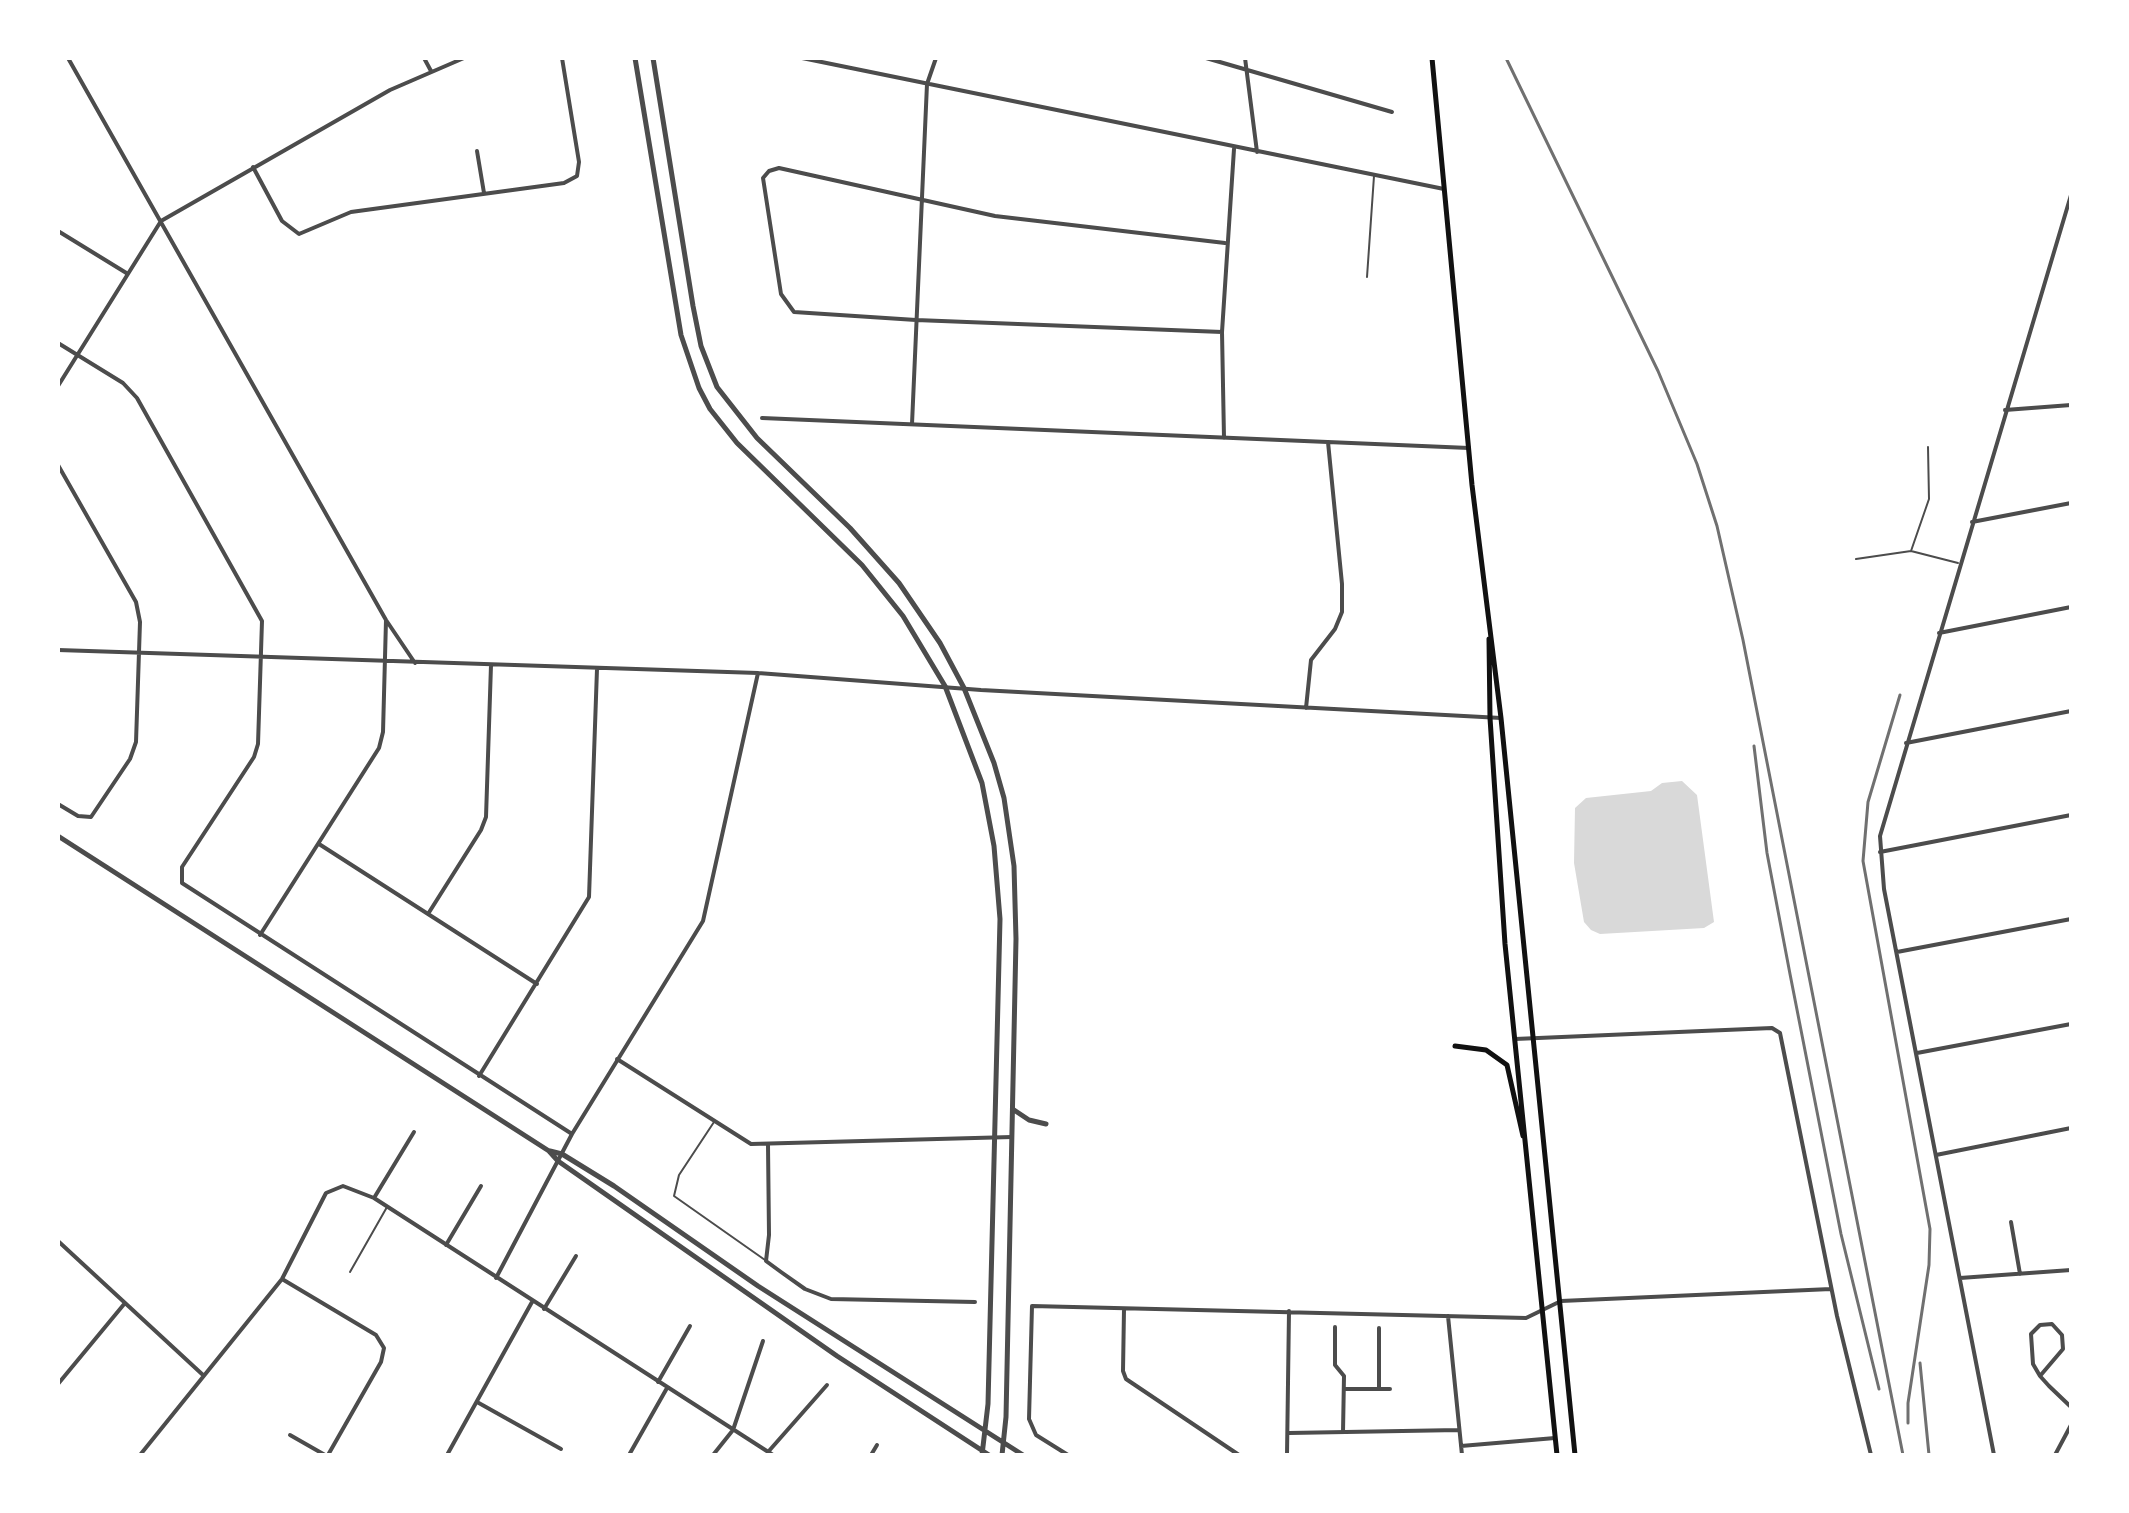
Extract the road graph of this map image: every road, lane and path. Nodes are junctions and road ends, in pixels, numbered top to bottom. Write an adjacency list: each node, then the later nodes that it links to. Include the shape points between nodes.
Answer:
1 (68, 58): 25 (street)
2 (424, 58): 13 (street)
3 (464, 58): 13 (street)
4 (562, 58): 22 (street, via 577,176 564,183)
5 (635, 58): 61 (street, via 681,335 699,388 737,443 882,588)
6 (653, 58): 62 (street, via 693,306 717,387 757,438 899,583)
7 (802, 58): 14 (street)
8 (936, 58): 14 (street)
9 (1206, 58): 12 (street)
10 (1245, 58): 12 (street)
11 (1432, 58): 21 (main road)
12 (1245, 70): 15 (street); 18 (street)
13 (431, 71): 19 (street)
14 (927, 84): 16 (street); 24 (street)
15 (1392, 112)
16 (1234, 149): 18 (street); 27 (street)
17 (477, 151): 22 (street)
18 (1257, 152): 20 (street)
19 (253, 167): 22 (street, via 282,221 299,234 351,212); 25 (street)
20 (1374, 176): 21 (street); 29 (lane)
21 (1444, 189): 42 (main road)
22 (484, 193)
23 (2071, 195): 36 (street)
24 (921, 198): 27 (street, via 1024,220); 30 (street); 30 (street, via 779,168 763,178 781,294 789,309)
25 (161, 221): 28 (street); 50 (street)
26 (58, 231): 28 (street)
27 (1225, 243): 31 (street)
28 (128, 274): 33 (street)
29 (1367, 277)
30 (916, 320): 31 (street); 38 (street)
31 (1222, 332): 39 (street)
32 (58, 343): 33 (street)
33 (77, 355): 34 (street); 55 (street, via 123,383 137,398 260,615)
34 (58, 386)
35 (2071, 405): 36 (street)
36 (2005, 410): 45 (street)
37 (762, 418): 38 (street)
38 (912, 424): 39 (street)
39 (1224, 438): 40 (street)
40 (1328, 442): 42 (street); 63 (street, via 1342,612 1311,660)
41 (1928, 447): 46 (lane, via 1929,499)
42 (1469, 448): 51 (main road)
43 (58, 465): 54 (street, via 136,602)
44 (2071, 503): 45 (street)
45 (1972, 522): 48 (street)
46 (1911, 551): 47 (lane); 48 (lane)
47 (1856, 559)
48 (1960, 563): 52 (street)
49 (2071, 607): 52 (street)
50 (386, 620): 56 (street); 57 (street)
51 (1489, 632): 65 (main road); 66 (main road)
52 (1939, 633): 67 (street)
53 (58, 650): 54 (street)
54 (138, 653): 55 (street); 68 (street, via 136,742 130,759 91,817)
55 (262, 657): 56 (street); 75 (street, via 257,749 180,877 186,888)
56 (384, 661): 57 (street); 71 (street, via 382,740)
57 (415, 663): 58 (street)
58 (491, 665): 59 (street); 73 (street, via 486,817)
59 (597, 669): 60 (street); 77 (street, via 589,897)
60 (758, 673): 61 (street); 83 (street, via 705,915)
61 (945, 686): 62 (street); 91 (street, via 982,783 994,846 1000,919)
62 (964, 688): 63 (street); 85 (street, via 994,763 1014,866)
63 (1306, 708): 65 (street)
64 (2071, 711): 67 (street)
65 (1490, 718): 66 (street); 79 (main road)
66 (1501, 718): 80 (main road)
67 (1906, 743): 72 (street, via 1882,823)
68 (58, 804)
69 (2071, 815): 72 (street)
70 (58, 836): 95 (street)
71 (319, 844): 73 (street); 75 (street)
72 (1880, 852): 76 (street)
73 (428, 914): 77 (street)
74 (2071, 919): 76 (street)
75 (260, 935): 84 (street)
76 (1897, 952): 82 (street)
77 (537, 984): 84 (street)
78 (2071, 1024): 82 (street)
79 (1515, 1039): 80 (street); 93 (main road)
80 (1531, 1039): 113 (street, via 1777,1029); 114 (main road)
81 (1455, 1046): 93 (main road, via 1486,1050 1507,1065)
82 (1917, 1053): 97 (street)
83 (617, 1059): 86 (street); 90 (street)
84 (479, 1076): 90 (street)
85 (1013, 1110): 87 (street); 92 (street)
86 (714, 1121): 94 (street, via 751,1144); 106 (lane, via 679,1175 674,1196)
87 (1046, 1124)
88 (2071, 1128): 97 (street)
89 (414, 1132): 100 (street)
90 (572, 1134): 96 (street)
91 (995, 1137): 92 (street); 94 (street); 141 (street)
92 (1012, 1137): 146 (street)
93 (1526, 1144): 121 (main road)
94 (768, 1145): 106 (street)
95 (549, 1151): 96 (street); 98 (street)
96 (562, 1154): 98 (street); 141 (street)
97 (1936, 1155): 111 (street)
98 (558, 1161): 110 (street); 151 (street)
99 (481, 1186): 104 (street)
100 (374, 1198): 101 (street); 112 (street, via 343,1186 332,1188)
101 (387, 1207): 104 (street); 108 (lane)
102 (2011, 1222): 109 (street)
103 (58, 1241): 117 (street)
104 (446, 1245): 110 (street)
105 (576, 1256): 118 (street)
106 (766, 1261): 116 (street, via 805,1289 831,1299)
107 (2071, 1270): 109 (street)
108 (350, 1272)
109 (2020, 1274): 111 (street)
110 (496, 1278): 115 (street)
111 (1960, 1278): 167 (street)
112 (282, 1279): 127 (street); 153 (street, via 382,1342 381,1362)
113 (1831, 1289): 114 (street); 166 (street)
114 (1561, 1301): 121 (street); 165 (main road)
115 (532, 1302): 118 (street); 136 (street)
116 (975, 1302)
117 (125, 1303): 127 (street); 130 (street)
118 (544, 1309): 129 (street)
119 (1124, 1309): 120 (street); 160 (street, via 1032,1306 1029,1419 1036,1435); 161 (street, via 1126,1379)
120 (1289, 1311): 122 (street); 143 (street)
121 (1542, 1313): 122 (street, via 1526,1318); 145 (main road)
122 (1448, 1316): 140 (street)
123 (690, 1326): 129 (street)
124 (1335, 1327): 133 (street, via 1335,1365 1344,1376)
125 (1379, 1328): 134 (street)
126 (763, 1341): 139 (street)
127 (204, 1376): 152 (street)
128 (2040, 1376): 128 (street, via 2030,1353 2031,1334 2040,1325 2052,1324 2062,1335 2063,1349); 137 (street)
129 (658, 1382): 132 (street)
130 (58, 1384)
131 (827, 1385): 150 (street)
132 (667, 1388): 139 (street); 155 (street)
133 (1344, 1389): 134 (street); 142 (street)
134 (1379, 1389): 135 (street)
135 (1390, 1389)
136 (477, 1402): 149 (street); 154 (street)
137 (2071, 1407)
138 (2071, 1425): 168 (street)
139 (733, 1430): 150 (street); 156 (street)
140 (1459, 1430): 142 (street); 148 (street)
141 (985, 1431): 146 (street); 151 (street)
142 (1343, 1432): 143 (street)
143 (1289, 1433): 162 (street)
144 (290, 1435): 153 (street)
145 (1555, 1438): 148 (street); 164 (main road)
146 (1003, 1443): 158 (street); 159 (street)
147 (877, 1445): 157 (street)
148 (1461, 1446): 163 (street)
149 (561, 1449)
150 (771, 1454)
151 (985, 1454)
152 (140, 1455)
153 (326, 1455)
154 (447, 1455)
155 (629, 1455)
156 (713, 1455)
157 (871, 1455)
158 (1002, 1455)
159 (1023, 1455)
160 (1068, 1455)
161 (1239, 1455)
162 (1287, 1455)
163 (1462, 1455)
164 (1557, 1455)
165 (1575, 1455)
166 (1871, 1455)
167 (1994, 1455)
168 (2055, 1455)

